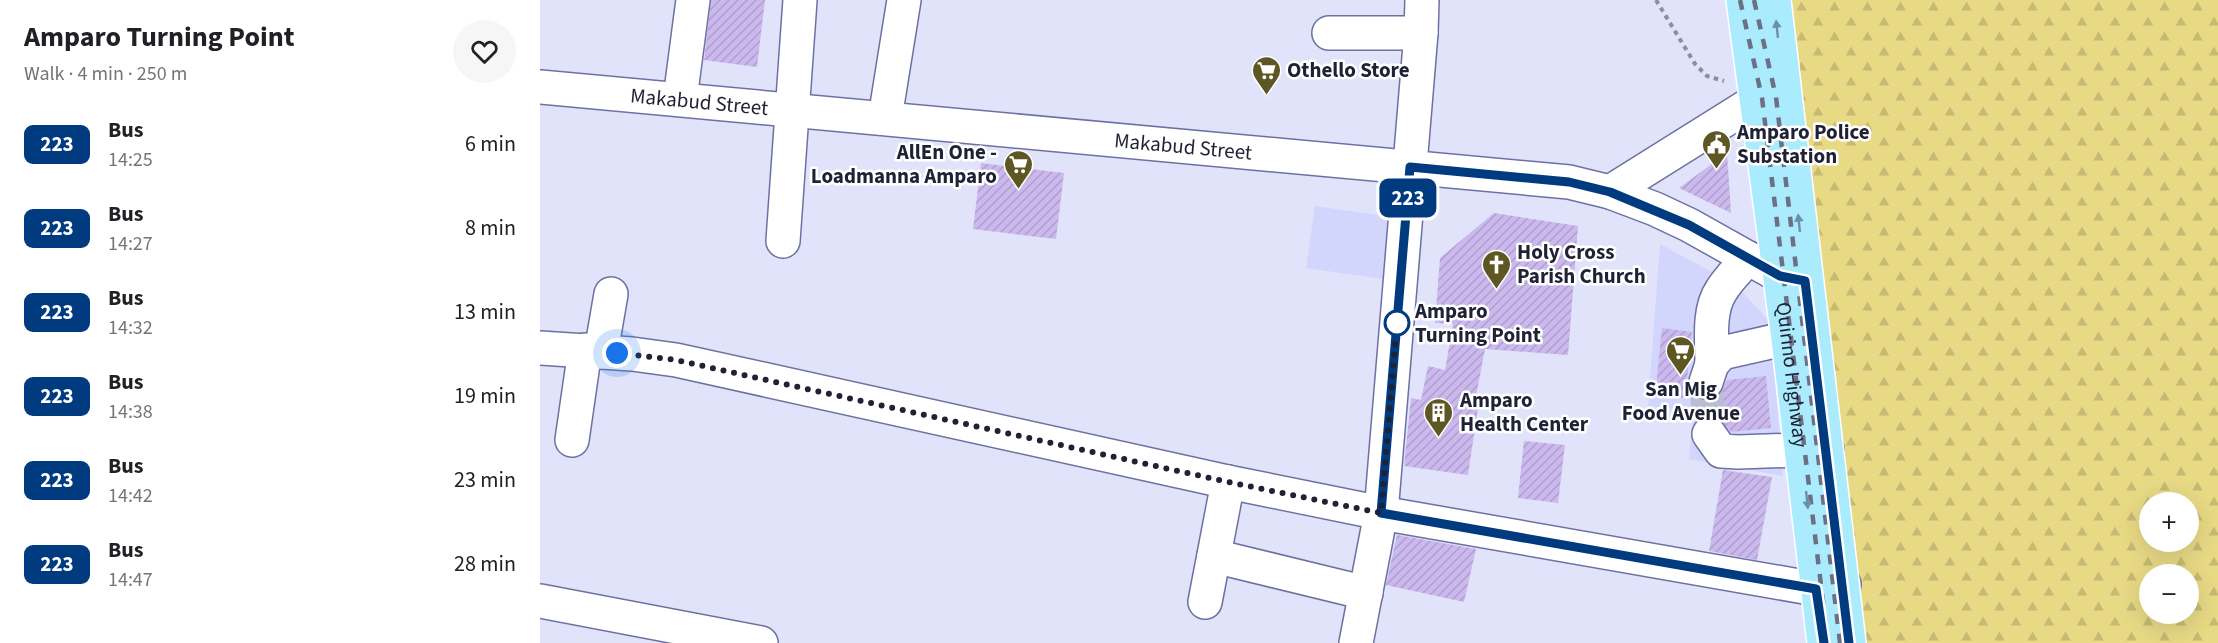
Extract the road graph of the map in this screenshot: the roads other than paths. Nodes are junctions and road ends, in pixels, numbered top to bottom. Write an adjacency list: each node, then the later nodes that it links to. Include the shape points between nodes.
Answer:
1 (693, 0): 11 (street)
2 (801, 0): 12 (street)
3 (904, 0): 13 (street)
4 (1422, 0): 8 (street)
5 (1743, 0): 10 (main road, Quirino Highway)
6 (1774, 0): 18 (main road, Quirino Highway, one-way to 6)
7 (1329, 33): 8 (street)
8 (1421, 33): 14 (street)
9 (540, 87): 11 (street, Makabud Street)
10 (1755, 90): 15 (street); 18 (main road, Quirino Highway)
11 (680, 99): 12 (street, Makabud Street)
12 (792, 110): 13 (street, Makabud Street); 16 (street)
13 (885, 118): 14 (street, Makabud Street)
14 (1410, 167): 15 (street, Makabud Street, via 1569,182); 27 (street)
15 (1610, 192): 17 (street, Makabud Street, via 1689,225)
16 (783, 242)
17 (1748, 258): 18 (street, Makabud Street); 20 (street, via 1716,300 1709,373 1722,353)
18 (1793, 279): 20 (main road, Quirino Highway)
19 (611, 294): 22 (street)
20 (1800, 337): 25 (main road, Quirino Highway)
21 (540, 348): 22 (street)
22 (593, 351): 24 (street); 26 (street, via 676,360)
23 (1709, 434): 25 (street, via 1721,451)
24 (572, 440)
25 (1814, 451): 29 (main road, Quirino Highway)
26 (1228, 482): 27 (street); 28 (street)
27 (1381, 513): 29 (street); 30 (street)
28 (1214, 556): 30 (street); 32 (street)
29 (1830, 587): 37 (main road, Quirino Highway); 38 (main road, Quirino Highway)
30 (1366, 592): 36 (street)
31 (540, 600): 33 (street)
32 (1205, 602)
33 (635, 631): 34 (street)
34 (718, 638): 35 (street)
35 (761, 643)
36 (1356, 643)
37 (1824, 643)
38 (1849, 643)

